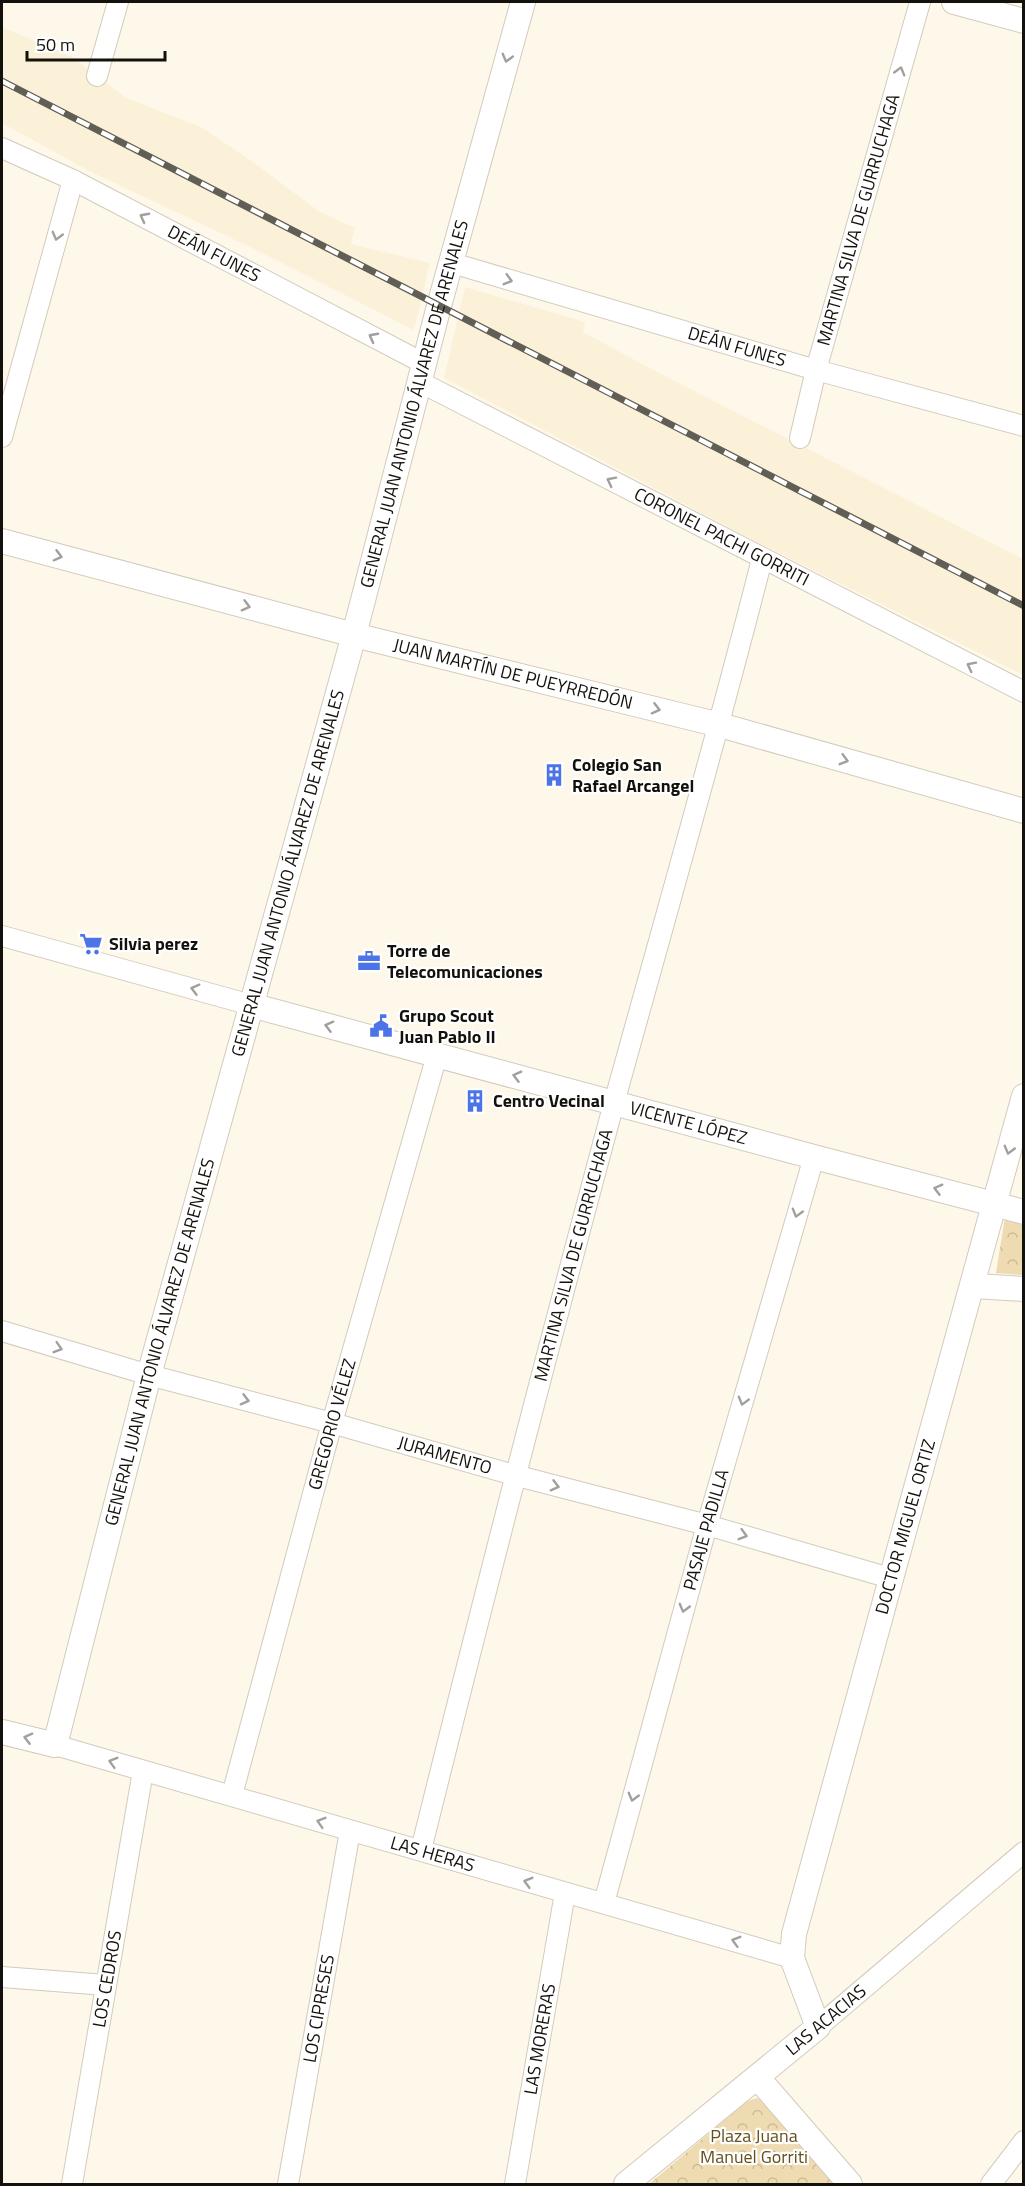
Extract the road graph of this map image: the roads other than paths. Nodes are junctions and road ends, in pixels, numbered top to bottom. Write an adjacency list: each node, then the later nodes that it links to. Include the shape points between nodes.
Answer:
1 (118, 2): 6 (street)
2 (523, 2): 9 (street, GENERAL JUAN ANTONIO ÁLVAREZ DE ARENALES, one-way to 9)
3 (920, 2): 10 (street, MARTINA SILVA DE GURRUCHAGA, one-way to 3)
4 (954, 2): 5 (street)
5 (1023, 21)
6 (97, 76)
7 (2, 148): 8 (street, DEÁN FUNES)
8 (73, 180): 11 (street, DEÁN FUNES, one-way to 8); 13 (street, one-way to 13)
9 (452, 263): 10 (street, DEÁN FUNES, one-way to 10); 11 (street, GENERAL JUAN ANTONIO ÁLVAREZ DE ARENALES)
10 (816, 370): 12 (street, DEÁN FUNES); 14 (street, MARTINA SILVA DE GURRUCHAGA)
11 (422, 373): 16 (street, CORONEL PACHI GORRITI, one-way to 11); 17 (street, GENERAL JUAN ANTONIO ÁLVAREZ DE ARENALES)
12 (1023, 426)
13 (2, 437)
14 (800, 438)
15 (2, 541): 17 (street, JUAN MARTÍN DE PUEYRREDÓN, one-way to 17)
16 (762, 559): 18 (street, CORONEL PACHI GORRITI, one-way to 16); 19 (street, MARTINA SILVA DE GURRUCHAGA)
17 (354, 635): 19 (street, JUAN MARTÍN DE PUEYRREDÓN, one-way to 19); 22 (street, GENERAL JUAN ANTONIO ÁLVAREZ DE ARENALES)
18 (1023, 692)
19 (720, 725): 20 (street, JUAN MARTÍN DE PUEYRREDÓN, one-way to 20); 25 (street, MARTINA SILVA DE GURRUCHAGA)
20 (1023, 811)
21 (2, 936): 22 (street, VICENTE LÓPEZ, one-way to 21)
22 (251, 1005): 23 (street, VICENTE LÓPEZ, one-way to 22); 32 (street, GENERAL JUAN ANTONIO ÁLVAREZ DE ARENALES)
23 (437, 1055): 25 (street, VICENTE LÓPEZ, one-way to 23); 33 (street, GREGORIO VÉLEZ)
24 (1023, 1096): 27 (street, DOCTOR MIGUEL ORTIZ, one-way to 27)
25 (615, 1102): 26 (street, VICENTE LÓPEZ); 34 (street, MARTINA SILVA DE GURRUCHAGA)
26 (814, 1157): 27 (street, VICENTE LÓPEZ, one-way to 26); 35 (street, PASAJE PADILLA, one-way to 35)
27 (994, 1204): 28 (street, VICENTE LÓPEZ); 29 (street, DOCTOR MIGUEL ORTIZ)
28 (1023, 1212)
29 (974, 1286): 30 (street); 36 (street, DOCTOR MIGUEL ORTIZ)
30 (1023, 1289)
31 (2, 1331): 32 (street, JURAMENTO, one-way to 32)
32 (149, 1375): 33 (street, JURAMENTO, one-way to 33); 38 (street, GENERAL JUAN ANTONIO ÁLVAREZ DE ARENALES)
33 (332, 1423): 34 (street, JURAMENTO); 40 (street, GREGORIO VÉLEZ)
34 (514, 1475): 35 (street, JURAMENTO, one-way to 35); 42 (street, MARTINA SILVA DE GURRUCHAGA)
35 (707, 1525): 36 (street, JURAMENTO, one-way to 36); 45 (street, PASAJE PADILLA, one-way to 45)
36 (890, 1578): 46 (street, DOCTOR MIGUEL ORTIZ, via 794,1934)
37 (2, 1732): 38 (street, LAS HERAS, one-way to 37)
38 (55, 1745): 39 (street, LAS HERAS, one-way to 38)
39 (142, 1771): 40 (street, LAS HERAS); 48 (street, LOS CEDROS)
40 (232, 1795): 41 (street, LAS HERAS, one-way to 40)
41 (350, 1831): 42 (street, LAS HERAS); 53 (street, LOS CIPRESES)
42 (421, 1850): 44 (street, LAS HERAS, one-way to 42)
43 (1023, 1852): 49 (street, LAS ACACIAS)
44 (565, 1893): 45 (street, LAS HERAS); 54 (street, LAS MORERAS)
45 (604, 1903): 46 (street, LAS HERAS, one-way to 45)
46 (792, 1958): 49 (street)
47 (2, 1977): 48 (street)
48 (106, 1985): 52 (street, LOS CEDROS)
49 (818, 2027): 50 (street, LAS ACACIAS)
50 (758, 2078): 55 (street, LAS ACACIAS); 56 (street)
51 (1023, 2141): 57 (street)
52 (72, 2184)
53 (288, 2184)
54 (515, 2184)
55 (626, 2184)
56 (850, 2184)
57 (991, 2184)

